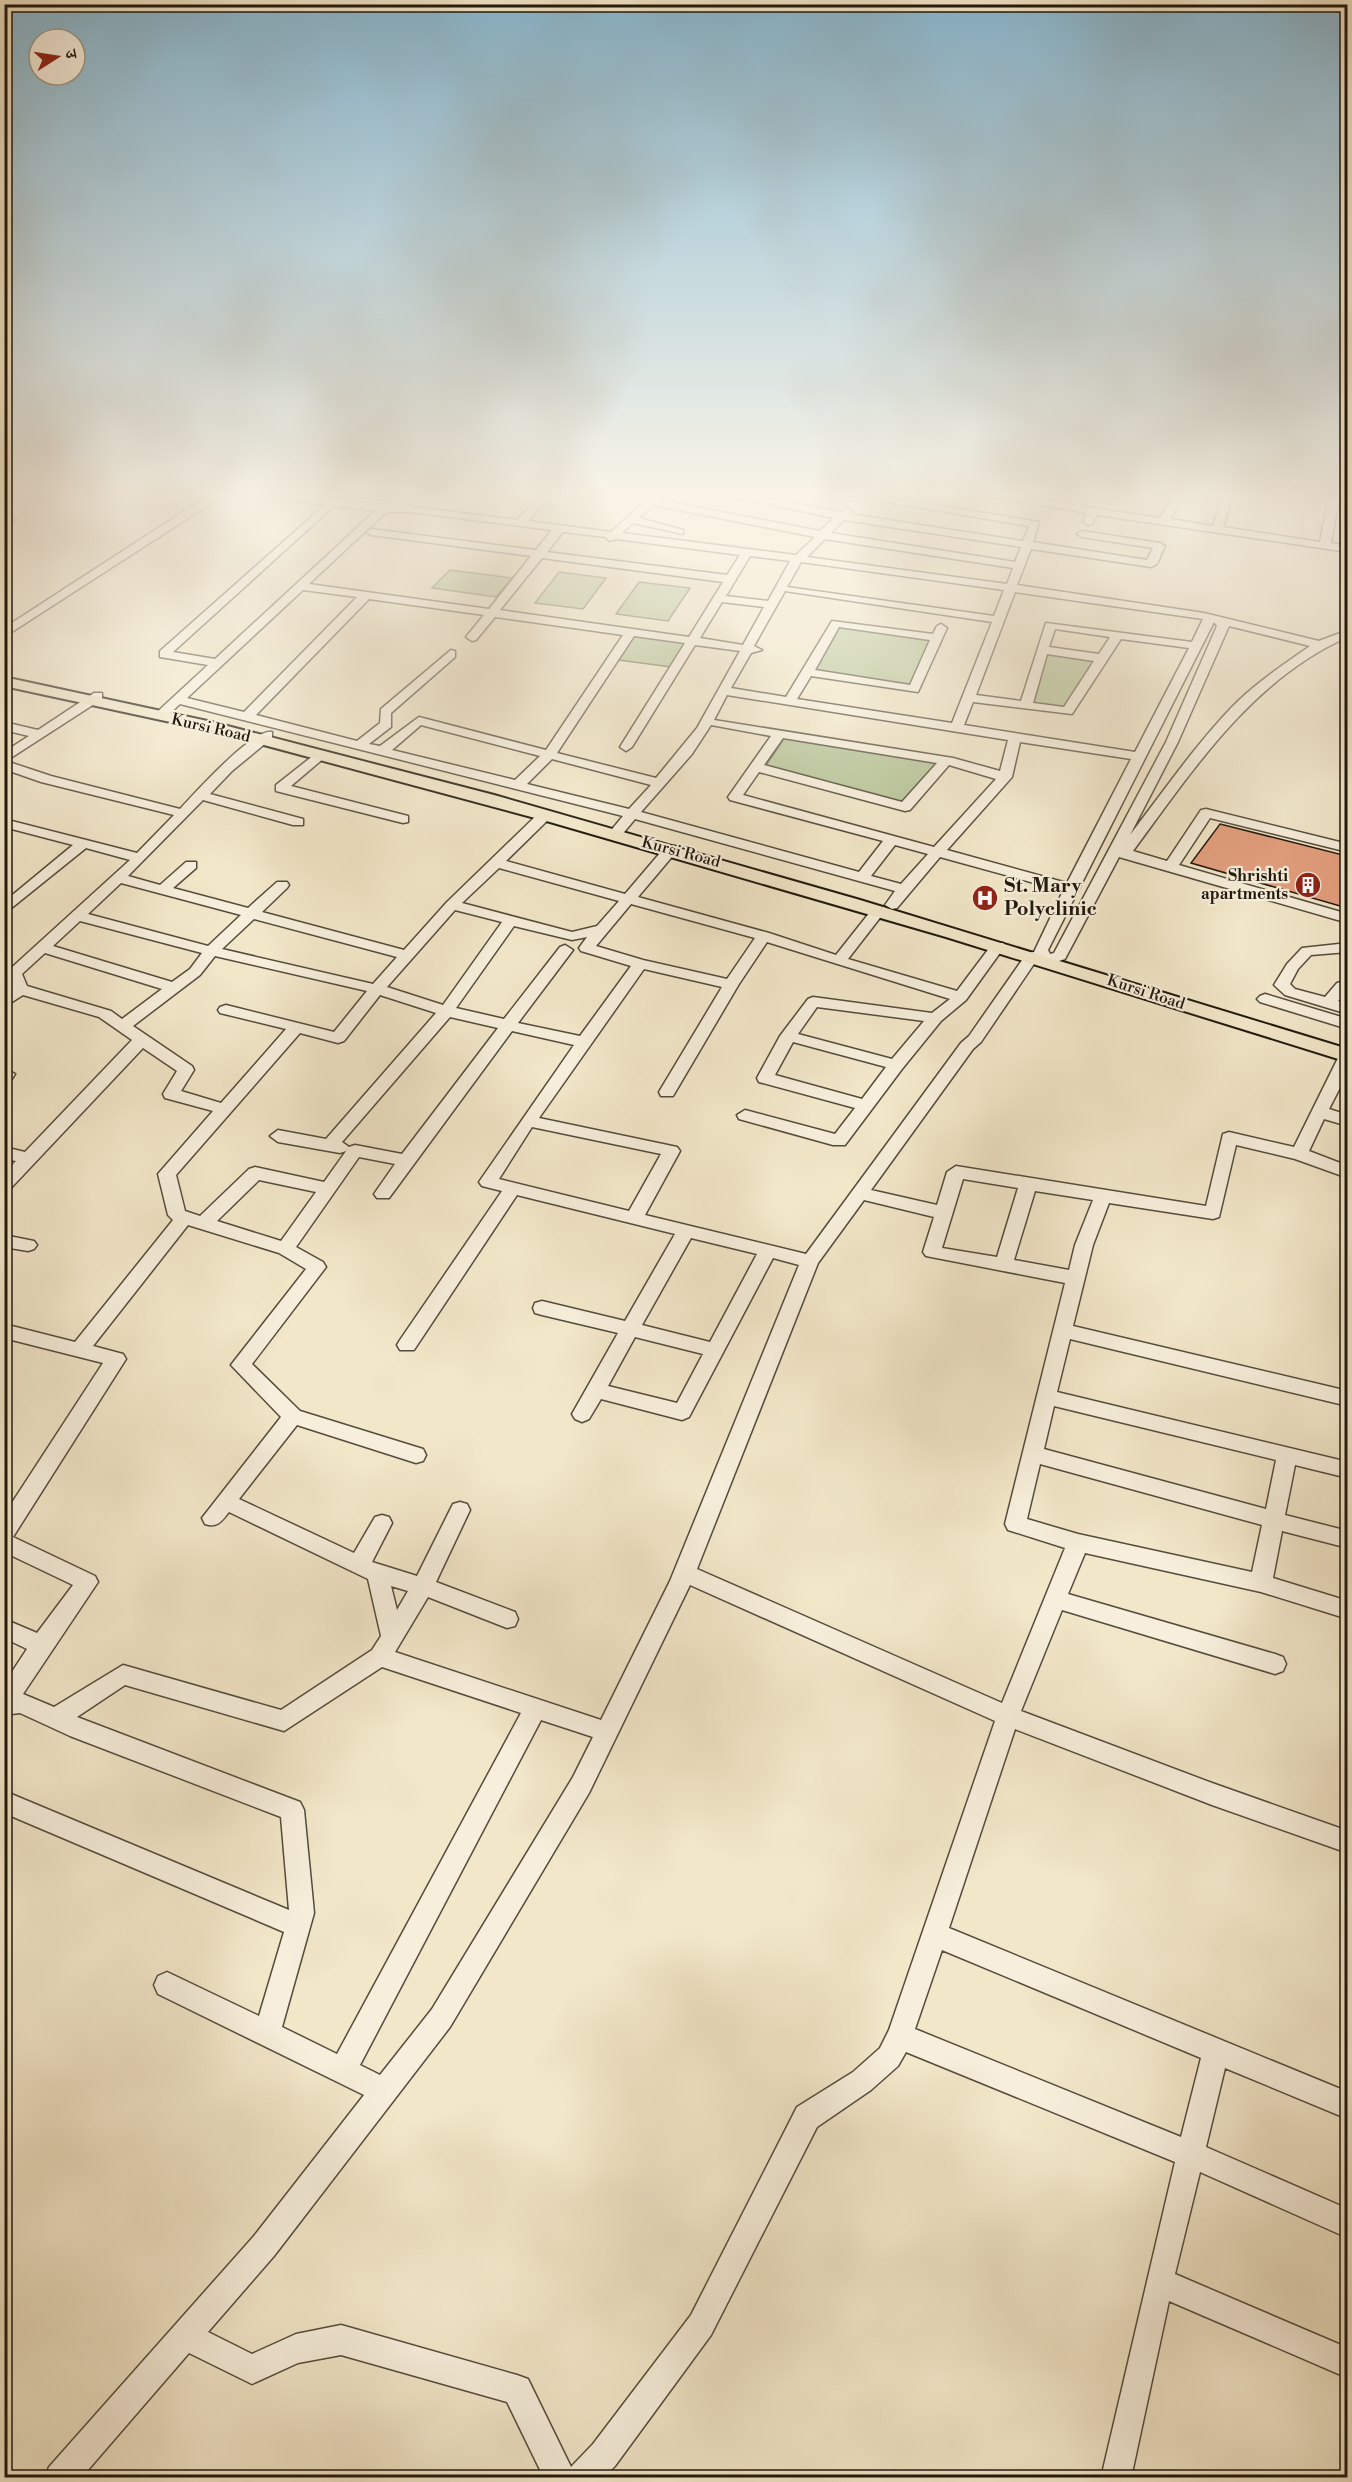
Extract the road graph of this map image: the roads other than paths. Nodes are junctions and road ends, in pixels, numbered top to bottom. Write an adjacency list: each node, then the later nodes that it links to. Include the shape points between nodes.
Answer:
1 (45, 607): 18 (street)
2 (217, 607): 31 (street, via 164,654)
3 (284, 607): 31 (street)
4 (286, 607): 40 (street)
5 (354, 607): 41 (street)
6 (448, 607): 14 (street)
7 (496, 607): 14 (street)
8 (713, 607): 24 (street)
9 (770, 607): 27 (street)
10 (779, 607): 27 (street)
11 (906, 607): 15 (street)
12 (1004, 607): 16 (street)
13 (1124, 607): 17 (street)
14 (491, 613): 19 (street); 22 (street)
15 (948, 613): 16 (street); 23 (street)
16 (999, 620): 37 (street)
17 (1212, 620): 25 (street); 26 (street); 77 (street, via 1223,626 1172,742)
18 (6, 632)
19 (630, 633): 24 (street); 52 (street)
20 (1346, 634): 25 (street)
21 (1117, 635): 26 (street); 28 (street, via 1050,626); 30 (street)
22 (472, 637)
23 (937, 638): 32 (street, via 836,623); 32 (street, via 914,689)
24 (692, 641): 27 (street); 50 (street)
25 (1320, 645): 74 (street, via 1236,710)
26 (1197, 646): 54 (street)
27 (752, 650): 35 (street)
28 (1043, 650): 30 (street); 39 (street)
29 (451, 654): 49 (street, via 385,712 387,724)
30 (1102, 658): 39 (street, via 1068,711)
31 (219, 663): 40 (street)
32 (807, 672): 38 (street)
33 (4, 674): 36 (main road, Kursi Road)
34 (4, 681): 36 (main road, Kursi Road)
35 (728, 692): 38 (street); 42 (street); 60 (street)
36 (94, 698): 40 (main road, Kursi Road); 46 (street)
37 (968, 698): 39 (street); 44 (street)
38 (790, 701): 44 (street)
39 (1026, 706)
40 (176, 711): 41 (street); 47 (main road, Kursi Road)
41 (247, 717): 49 (street)
42 (716, 723): 45 (street); 68 (street, via 690,759)
43 (4, 726): 46 (street)
44 (957, 728): 48 (street)
45 (780, 733): 56 (street); 58 (street)
46 (38, 734): 55 (street)
47 (264, 737): 53 (main road, Kursi Road); 62 (street); 68 (main road, Kursi Road)
48 (1015, 737): 54 (street); 59 (street)
49 (360, 745): 51 (street)
50 (626, 747)
51 (382, 751): 52 (street, via 419,721); 61 (street)
52 (550, 754): 60 (street); 61 (street)
53 (320, 755): 64 (main road, Kursi Road); 65 (street, via 281,788)
54 (1140, 757): 84 (street)
55 (4, 758)
56 (946, 761): 58 (street, via 905,807); 59 (street)
57 (4, 765): 63 (street)
58 (758, 768): 69 (street, via 735,797)
59 (1005, 777): 73 (street)
60 (660, 783): 68 (street)
61 (518, 785): 68 (street)
62 (200, 795): 63 (street); 66 (street)
63 (181, 813): 75 (street)
64 (546, 815): 68 (main road, Kursi Road); 76 (street)
65 (403, 819)
66 (298, 822)
67 (4, 823): 70 (street)
68 (627, 827): 72 (main road, Kursi Road); 80 (street); 88 (main road, Kursi Road)
69 (891, 840): 73 (street); 80 (street)
70 (82, 845): 75 (street); 89 (street)
71 (1347, 848): 79 (street, via 1206,813)
72 (671, 849): 86 (street); 88 (main road, Kursi Road)
73 (937, 852): 83 (street); 84 (street)
74 (1125, 853): 77 (street); 79 (street)
75 (140, 858): 81 (street)
76 (497, 863): 86 (street); 87 (street)
77 (1108, 864): 102 (street)
78 (190, 865): 85 (street)
79 (1171, 866): 92 (street)
80 (863, 877): 83 (street)
81 (118, 878): 85 (street); 91 (street)
82 (282, 885): 90 (street)
83 (904, 889): 88 (street)
84 (1073, 889): 102 (street)
85 (163, 890): 90 (street)
86 (626, 900): 94 (street); 95 (street)
87 (452, 905): 93 (street); 101 (street)
88 (886, 908): 96 (main road, Kursi Road); 102 (main road, Kursi Road); 103 (street)
89 (4, 910)
90 (253, 914): 100 (street); 101 (street)
91 (76, 915): 97 (street); 100 (street)
92 (1347, 919)
93 (510, 921): 94 (street, via 572,936); 116 (street)
94 (601, 930): 104 (street, via 586,948)
95 (764, 936): 103 (street); 106 (street)
96 (998, 946): 102 (main road, Kursi Road); 110 (street)
97 (42, 947): 105 (street, via 14,973); 108 (street)
98 (1347, 947): 113 (street, via 1307,951 1282,986)
99 (565, 950): 120 (street)
100 (211, 951): 108 (street, via 195,972); 109 (street)
101 (406, 955): 109 (street)
102 (1045, 955): 118 (main road, Kursi Road); 150 (street, via 967,1046)
103 (839, 961): 110 (street)
104 (639, 964): 106 (street); 125 (street)
105 (13, 982): 112 (street); 121 (street, via 105,1014)
106 (731, 984): 131 (street)
107 (1347, 985): 113 (street)
108 (173, 987): 121 (street)
109 (377, 989): 116 (street); 122 (street, via 338,1038)
110 (961, 997): 117 (street)
111 (1264, 999): 119 (street)
112 (4, 1002)
113 (1328, 1003): 114 (street)
114 (1347, 1009)
115 (226, 1010): 122 (street)
116 (446, 1011): 120 (street); 139 (street)
117 (935, 1018): 123 (street, via 813,1002); 128 (street)
118 (1246, 1020): 126 (main road, Kursi Road); 127 (main road, Kursi Road)
119 (1347, 1024)
120 (506, 1025): 125 (street); 144 (street)
121 (123, 1026): 124 (street)
122 (297, 1027): 133 (street)
123 (788, 1036): 128 (street); 132 (street, via 765,1078)
124 (142, 1038): 133 (street, via 186,1070 171,1094); 143 (street)
125 (583, 1042): 136 (street)
126 (1347, 1049)
127 (1347, 1056): 134 (street)
128 (896, 1065): 132 (street)
129 (4, 1073): 130 (street)
130 (4, 1078)
131 (667, 1092)
132 (867, 1106): 135 (street, via 839,1141)
133 (224, 1109): 154 (street, via 167,1174 177,1215)
134 (1320, 1112): 137 (street); 142 (street)
135 (744, 1115)
136 (528, 1121): 149 (street, via 488,1182); 155 (street, via 671,1151)
137 (1347, 1121)
138 (278, 1136): 139 (street)
139 (331, 1144): 140 (street)
140 (355, 1151): 144 (street); 148 (street)
141 (4, 1153): 143 (street)
142 (1299, 1154): 145 (street); 152 (street, via 1229,1138 1213,1213)
143 (27, 1158): 147 (street)
144 (406, 1160): 151 (street)
145 (1347, 1172)
146 (1028, 1184): 152 (street); 153 (street, via 956,1172); 163 (street)
147 (4, 1185)
148 (328, 1189): 156 (street, via 255,1173); 160 (street)
149 (512, 1189): 155 (street); 169 (street)
150 (859, 1193): 153 (street); 162 (street)
151 (383, 1194)
152 (1103, 1196): 164 (street)
153 (944, 1213): 163 (street, via 932,1252)
154 (185, 1217): 156 (street); 170 (street)
155 (634, 1218): 157 (street)
156 (204, 1223): 160 (street)
157 (686, 1231): 161 (street); 166 (street)
158 (4, 1241): 159 (street)
159 (28, 1245)
160 (285, 1249): 176 (street, via 317,1267 241,1365)
161 (768, 1251): 162 (street); 171 (street)
162 (810, 1261): 189 (street)
163 (1004, 1265): 164 (street)
164 (1076, 1278): 167 (street)
165 (542, 1308): 166 (street)
166 (630, 1328): 171 (street); 172 (street)
167 (1063, 1330): 173 (street); 174 (street)
168 (4, 1331): 170 (street)
169 (407, 1345)
170 (80, 1349): 184 (street, via 116,1359)
171 (716, 1350): 172 (street, via 682,1412)
172 (596, 1390): 175 (street)
173 (1047, 1397): 177 (street); 179 (street)
174 (1347, 1399)
175 (582, 1414)
176 (293, 1416): 178 (street); 188 (street, via 219,1509)
177 (1032, 1454): 182 (street); 187 (street, via 1015,1524)
178 (416, 1455)
179 (1287, 1455): 180 (street); 182 (street)
180 (1347, 1470)
181 (460, 1510): 191 (street)
182 (1275, 1520): 185 (street); 190 (street)
183 (382, 1523): 188 (street)
184 (4, 1533)
185 (1347, 1540)
186 (4, 1542): 197 (street, via 87,1582)
187 (1078, 1543): 190 (street); 192 (street)
188 (368, 1570): 191 (street); 196 (street)
189 (681, 1581): 202 (street, via 685,1573); 204 (street)
190 (1261, 1583): 193 (street)
191 (423, 1586): 194 (street); 196 (street)
192 (1055, 1599): 199 (street); 202 (street)
193 (1347, 1610)
194 (507, 1619)
195 (4, 1628): 197 (street)
196 (392, 1636): 198 (street)
197 (40, 1645): 200 (street)
198 (380, 1658): 201 (street); 203 (street, via 284,1721 123,1675)
199 (1275, 1664)
200 (4, 1705): 203 (street, via 21,1703)
201 (536, 1708): 204 (street); 213 (street)
202 (1008, 1716): 206 (street); 208 (street)
203 (55, 1719): 207 (street, via 292,1810 302,1913)
204 (608, 1732): 214 (street, via 581,1785 441,2018)
205 (4, 1802): 207 (street)
206 (1347, 1842)
207 (298, 1926): 210 (street)
208 (933, 1934): 211 (street); 212 (street)
209 (167, 1985): 210 (street)
210 (267, 2033): 213 (street)
211 (900, 2036): 216 (street); 223 (street, via 889,2057 871,2073 807,2117 701,2325 604,2455)
212 (1216, 2051): 215 (street); 216 (street)
213 (343, 2070): 214 (street)
214 (385, 2091): 219 (street, via 264,2246)
215 (1347, 2106)
216 (1192, 2155): 217 (street); 218 (street)
217 (1347, 2224)
218 (1159, 2282): 220 (street); 224 (street)
219 (185, 2336): 221 (street); 222 (street, via 252,2369 296,2349 341,2340 517,2390)
220 (1347, 2363)
221 (60, 2478)
222 (560, 2478)
223 (581, 2478)
224 (1116, 2478)

